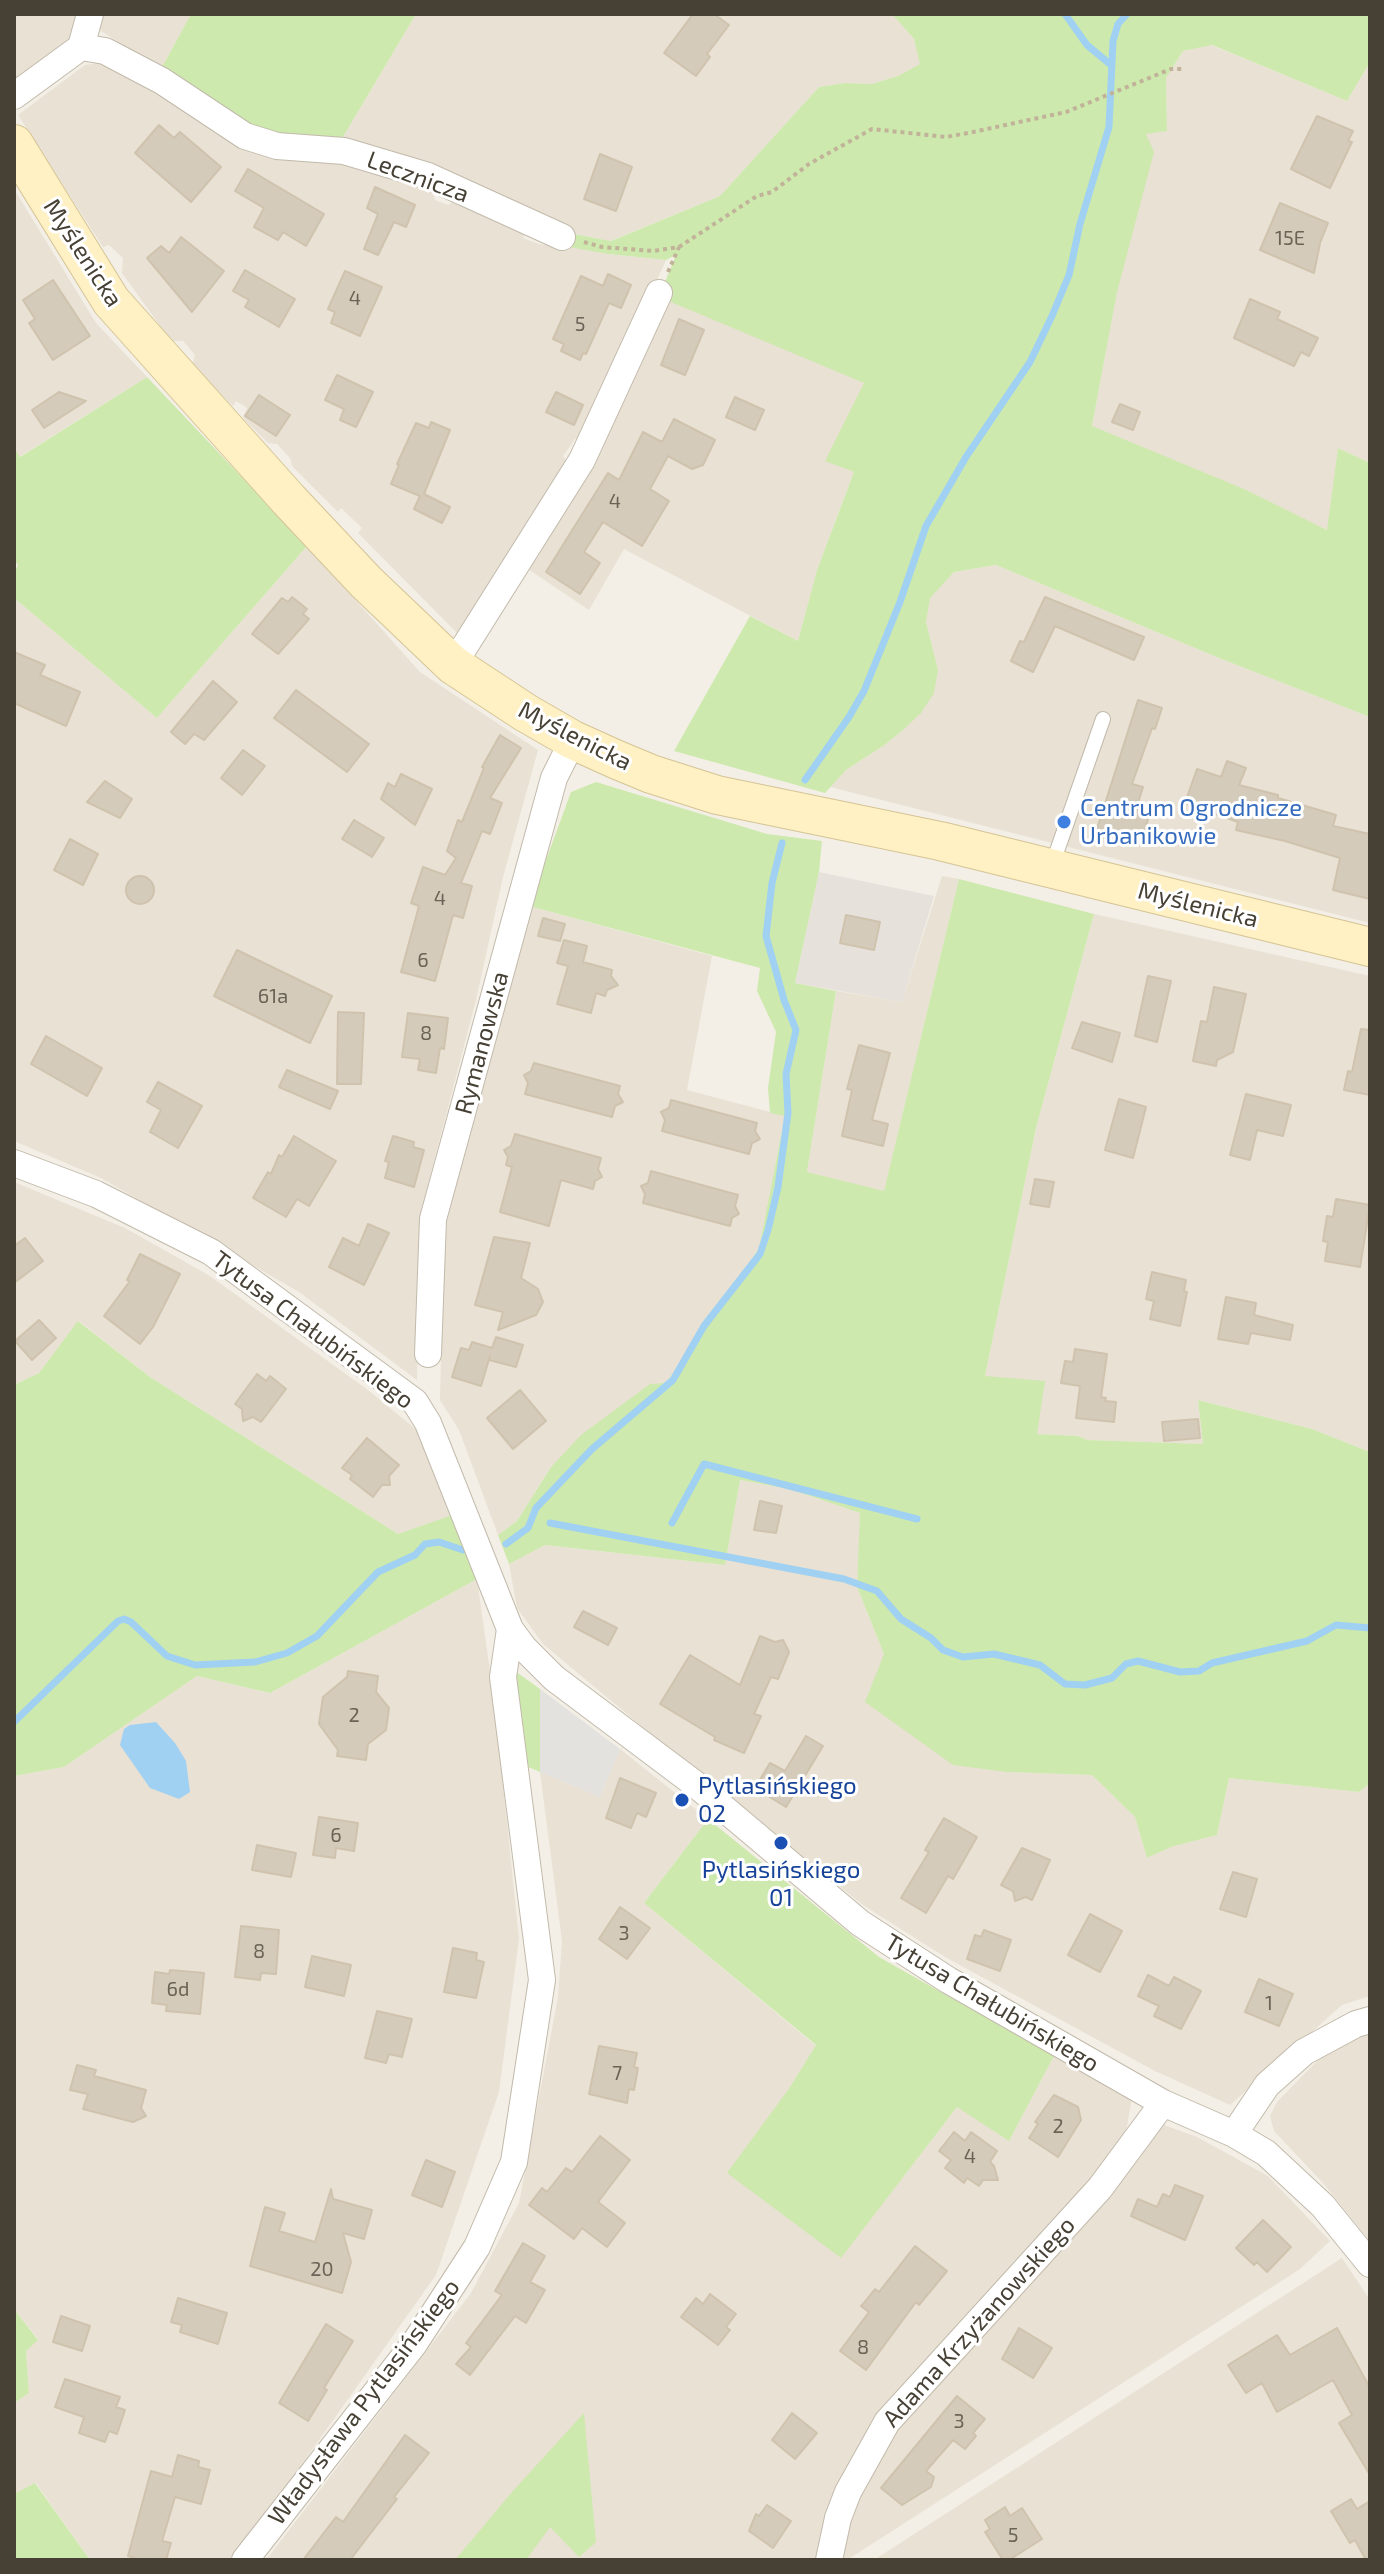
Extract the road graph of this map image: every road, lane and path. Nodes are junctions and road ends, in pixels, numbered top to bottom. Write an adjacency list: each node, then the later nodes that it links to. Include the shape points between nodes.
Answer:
1 (90, 14): 2 (street)
2 (81, 47): 4 (street); 6 (street, Lecznicza, via 105,51 162,81 245,136 277,146 344,151 428,176)
3 (1184, 69): 6 (path, via 1171,69 1066,112 973,132 946,137 872,129 679,247 602,247)
4 (14, 96)
5 (14, 144): 8 (street, Myślenicka, via 111,301 366,582)
6 (562, 237)
7 (659, 293): 8 (street, via 582,460)
8 (453, 665): 10 (street, Myślenicka)
9 (1103, 719): 11 (lane)
10 (573, 740): 11 (street, Myślenicka, via 717,795); 14 (street, Rymanowska, via 554,778 433,1219)
11 (1047, 867): 12 (street, Myślenicka)
12 (1370, 947)
13 (14, 1163): 15 (street, Tytusa Chałubińskiego, via 96,1194 211,1252 415,1402)
14 (428, 1354)
15 (510, 1629): 17 (street, Tytusa Chałubińskiego, via 554,1678 695,1784 860,1923 948,1980); 20 (street, Władysława Pytlasińskiego, via 503,1677 542,1980 514,2162 477,2247 414,2344)
16 (1370, 2020): 18 (street, via 1304,2052 1267,2085)
17 (1163, 2103): 18 (street, Tytusa Chałubińskiego); 21 (street, Adama Krzyżanowskiego, via 1100,2188 887,2422 848,2492)
18 (1234, 2134): 19 (street, Tytusa Chałubińskiego, via 1288,2172)
19 (1370, 2264)
20 (245, 2560)
21 (829, 2560)

